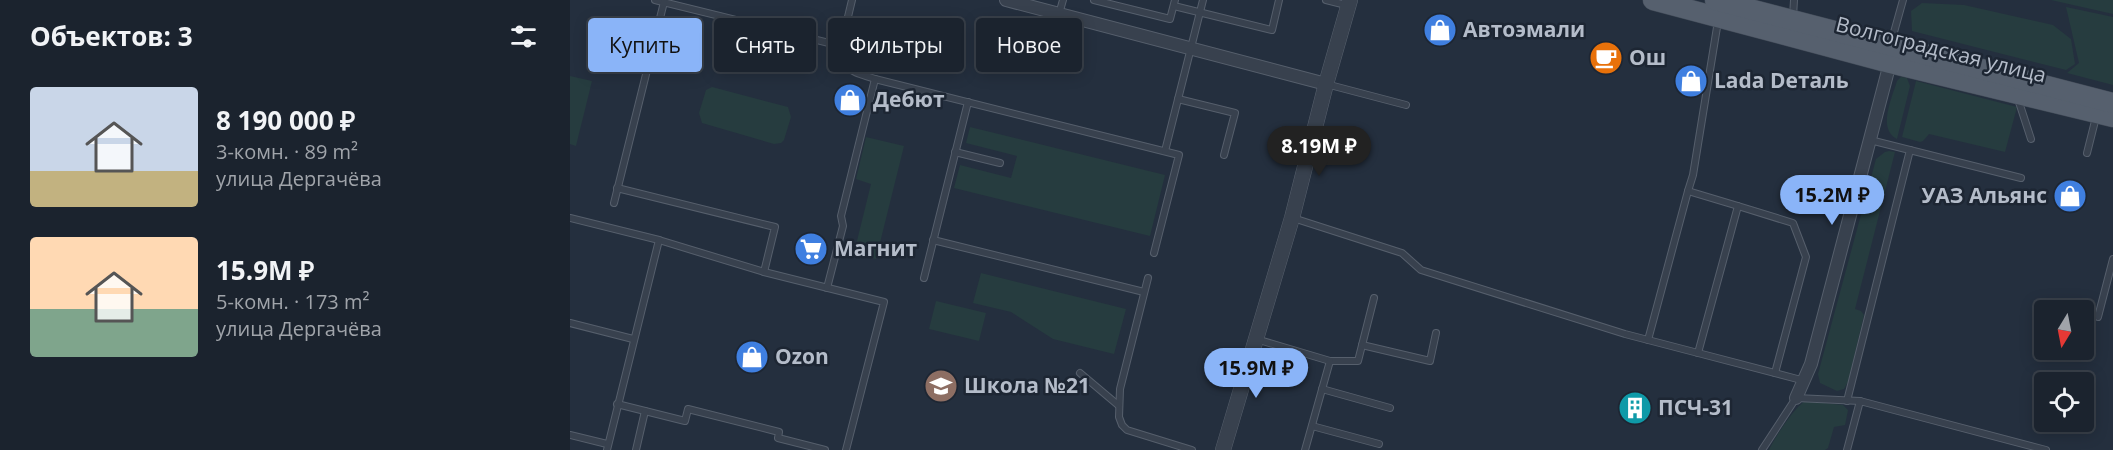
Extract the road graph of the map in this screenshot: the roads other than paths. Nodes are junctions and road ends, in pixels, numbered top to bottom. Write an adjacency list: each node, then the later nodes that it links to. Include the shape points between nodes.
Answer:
1 (655, 0): 12 (lane)
2 (852, 0): 18 (lane)
3 (1006, 0): 17 (street)
4 (1063, 0): 17 (lane)
5 (1094, 0): 14 (lane, via 1170,19)
6 (1203, 0): 16 (lane)
7 (1279, 0): 16 (lane, via 1272,30)
8 (1326, 0): 13 (lane)
9 (1653, 0): 15 (main road, Волгоградская улица)
10 (1794, 0): 19 (lane)
11 (1902, 0): 22 (lane)
12 (664, 2): 20 (lane); 40 (lane)
13 (1348, 2): 25 (street)
14 (1175, 3): 16 (lane)
15 (1719, 5): 19 (main road, Волгоградская улица); 22 (main road, Волгоградская улица); 41 (lane)
16 (1200, 12): 21 (lane)
17 (1059, 14): 21 (street)
18 (848, 18)
19 (1793, 21): 22 (main road, Волгоградская улица)
20 (828, 43)
21 (1191, 48): 25 (street); 27 (lane)
22 (1890, 55): 26 (main road, Волгоградская улица); 30 (main road, Волгоградская улица); 32 (street)
23 (855, 72): 24 (lane)
24 (875, 79): 28 (lane); 53 (lane)
25 (1326, 84): 29 (lane); 45 (street)
26 (2016, 93): 30 (main road, Волгоградская улица); 31 (lane)
27 (1178, 99): 34 (lane); 37 (lane, via 1235,113)
28 (968, 102): 34 (lane); 35 (lane)
29 (1406, 105)
30 (2106, 108): 36 (lane)
31 (2031, 139)
32 (1870, 140): 33 (lane); 67 (street)
33 (1910, 150): 39 (lane); 70 (lane)
34 (1165, 151): 48 (lane, via 1179,155)
35 (955, 152): 38 (lane); 47 (lane)
36 (2087, 153)
37 (1224, 155)
38 (1000, 163)
39 (2021, 178)
40 (618, 188): 42 (lane); 50 (lane, via 775,227)
41 (1688, 191): 43 (lane); 61 (lane)
42 (614, 203)
43 (1738, 206): 63 (lane); 66 (lane, via 1793,223 1806,257)
44 (570, 218): 46 (lane)
45 (1292, 218): 60 (street); 61 (lane, via 1402,253 1421,270)
46 (658, 240): 50 (lane); 59 (lane)
47 (933, 240): 51 (lane); 54 (lane)
48 (1154, 253)
49 (2113, 259): 56 (lane)
50 (764, 272): 53 (lane)
51 (924, 278)
52 (1148, 278): 54 (lane)
53 (827, 288): 82 (lane, via 884,302)
54 (1144, 292): 73 (lane)
55 (1374, 298): 62 (lane)
56 (2098, 317)
57 (570, 323): 59 (lane)
58 (1437, 333): 62 (lane, via 1430,361)
59 (633, 339): 72 (lane)
60 (1256, 339): 64 (lane); 84 (street)
61 (1648, 340): 63 (lane)
62 (1362, 345): 64 (lane, via 1358,361)
63 (1698, 353): 66 (lane)
64 (1330, 361): 68 (lane)
65 (1080, 373): 73 (lane)
66 (1775, 373): 67 (lane)
67 (1805, 381): 69 (street)
68 (1322, 389): 74 (lane); 76 (lane)
69 (1796, 399): 70 (lane); 86 (lane)
70 (1847, 400): 71 (lane)
71 (1860, 401): 87 (lane); 88 (lane)
72 (617, 404): 75 (lane); 79 (lane)
73 (1119, 405): 83 (lane, via 1122,425 1127,430)
74 (1390, 408)
75 (645, 411): 80 (lane); 81 (lane, via 685,421 688,409 779,432 778,438)
76 (1312, 426): 78 (lane); 85 (lane)
77 (570, 435): 79 (lane)
78 (1379, 444)
79 (607, 447)
80 (636, 450)
81 (825, 450)
82 (846, 450)
83 (1192, 450)
84 (1223, 450)
85 (1305, 450)
86 (1762, 450)
87 (1846, 450)
88 (2046, 450)

